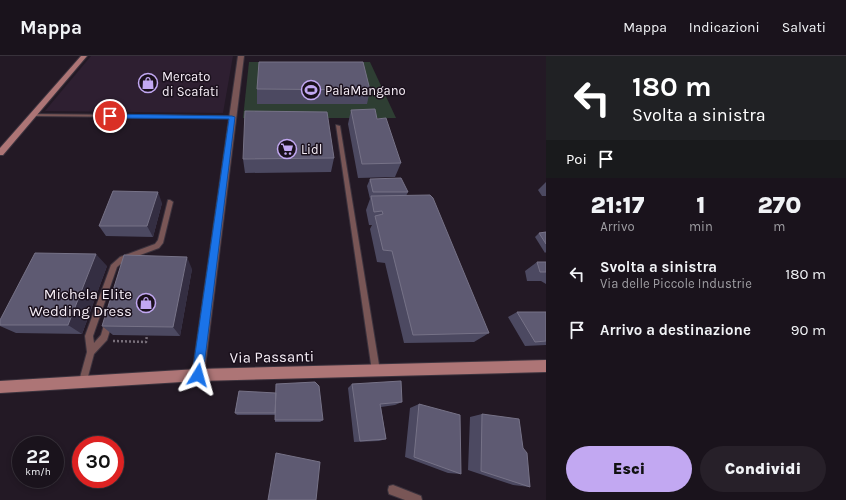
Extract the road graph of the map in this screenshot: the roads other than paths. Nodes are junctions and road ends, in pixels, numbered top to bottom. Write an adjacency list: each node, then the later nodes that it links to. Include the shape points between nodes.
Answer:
1 (84, 56): 3 (street)
2 (241, 56): 4 (street)
3 (33, 115): 4 (lane); 6 (street)
4 (232, 117): 12 (street)
5 (338, 126): 11 (lane)
6 (0, 153)
7 (170, 202): 9 (lane, via 161,241 157,246 124,262 114,264 89,336)
8 (112, 312): 9 (lane, via 104,338)
9 (91, 352): 13 (lane)
10 (546, 366): 11 (street, Via Passanti)
11 (376, 370): 12 (street, Via Passanti)
12 (198, 375): 13 (street, Via Passanti)
13 (82, 381): 14 (street, Via Passanti)
14 (0, 387)
15 (393, 490): 16 (lane)
16 (417, 500)

